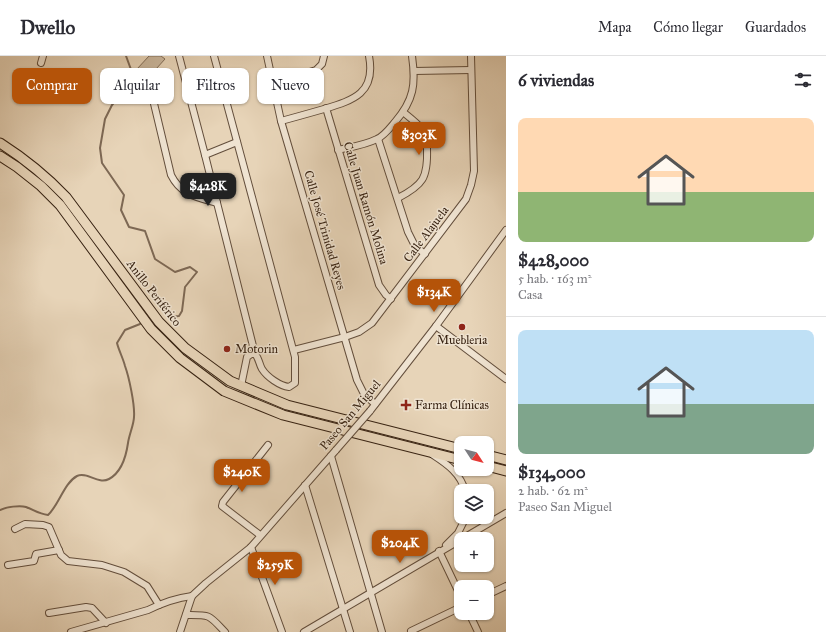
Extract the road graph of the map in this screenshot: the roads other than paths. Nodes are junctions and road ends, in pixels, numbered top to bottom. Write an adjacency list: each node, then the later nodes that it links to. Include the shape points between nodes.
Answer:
1 (43, 56): 9 (street)
2 (179, 56): 23 (street)
3 (214, 56): 20 (street)
4 (267, 56): 10 (street, Calle José Trinidad Reyes)
5 (324, 56): 11 (street)
6 (369, 56): 16 (street, via 371,76 362,92 343,104)
7 (412, 56): 13 (street)
8 (471, 56): 12 (street, Calle Alajuela)
9 (41, 63)
10 (270, 68)
11 (318, 68)
12 (471, 70): 13 (street); 28 (street, Calle Alajuela, via 474,171 472,185 466,199)
13 (414, 71): 17 (street, via 411,99)
14 (154, 104): 26 (street, via 175,183 195,197)
15 (278, 104): 18 (street, Calle José Trinidad Reyes)
16 (326, 108): 18 (street); 22 (street, Calle Juan Ramón Molina)
17 (403, 112): 19 (street); 25 (street, via 425,134 428,166 422,181)
18 (282, 121): 31 (street, Calle José Trinidad Reyes)
19 (378, 139): 22 (street); 25 (street)
20 (237, 142): 23 (street); 32 (street)
21 (0, 143): 35 (highway, Anillo Periférico, via 49,178 66,197 159,322 180,343 230,381)
22 (338, 150): 29 (street, Calle Juan Ramón Molina, via 379,285)
23 (205, 155): 26 (street)
24 (0, 156): 39 (highway, Anillo Periférico, via 41,186 60,205 151,329 180,358 224,390 283,415)
25 (398, 198): 28 (street, via 408,232 415,246)
26 (217, 203): 33 (street)
27 (506, 230): 30 (street, Paseo San Miguel)
28 (425, 254): 29 (street, Calle Alajuela)
29 (391, 299): 31 (street, Calle Alajuela, via 372,323 359,332)
30 (436, 326): 34 (street); 36 (street, Paseo San Miguel)
31 (345, 337): 32 (street, Calle Alajuela); 36 (street, Calle José Trinidad Reyes, via 357,380 364,394)
32 (294, 350): 33 (street, via 296,379 289,387 266,374)
33 (255, 354): 35 (street, via 247,357)
34 (506, 379)
35 (241, 386): 38 (highway, Anillo Periférico, via 286,405)
36 (375, 404): 40 (street, Paseo San Miguel, bridge)
37 (268, 445): 53 (street, via 222,506)
38 (454, 447)
39 (425, 450): 44 (highway, Anillo Periférico); 48 (street, via 446,464)
40 (331, 456): 49 (street, Paseo San Miguel); 60 (street)
41 (494, 456): 43 (street)
42 (494, 457): 45 (highway)
43 (506, 457)
44 (454, 458)
45 (506, 460)
46 (494, 468): 47 (highway)
47 (506, 471)
48 (462, 484)
49 (305, 485): 53 (street, Paseo San Miguel); 64 (street)
50 (506, 513): 56 (street)
51 (462, 524): 56 (street, via 458,533)
52 (15, 529): 55 (street, via 25,524 49,527)
53 (260, 535): 54 (street, Paseo San Miguel)
54 (251, 547): 62 (street, Paseo San Miguel); 73 (street)
55 (59, 550): 57 (street, via 36,554 34,561); 63 (street, via 68,561 102,565 124,572 147,586)
56 (439, 552): 58 (street); 60 (street)
57 (8, 566)
58 (454, 583)
59 (506, 586): 61 (street)
60 (370, 592): 64 (street); 76 (street)
61 (494, 592)
62 (192, 596): 63 (street); 67 (street)
63 (159, 605): 69 (street)
64 (342, 608): 74 (street); 75 (street)
65 (454, 610): 77 (street)
66 (49, 613): 69 (street, via 92,608)
67 (186, 615): 71 (street); 72 (street, via 209,616)
68 (472, 620): 78 (street)
69 (106, 623): 70 (street)
70 (71, 632)
71 (180, 632)
72 (225, 632)
73 (282, 632)
74 (304, 632)
75 (350, 632)
76 (382, 632)
77 (411, 632)
78 (478, 632)

